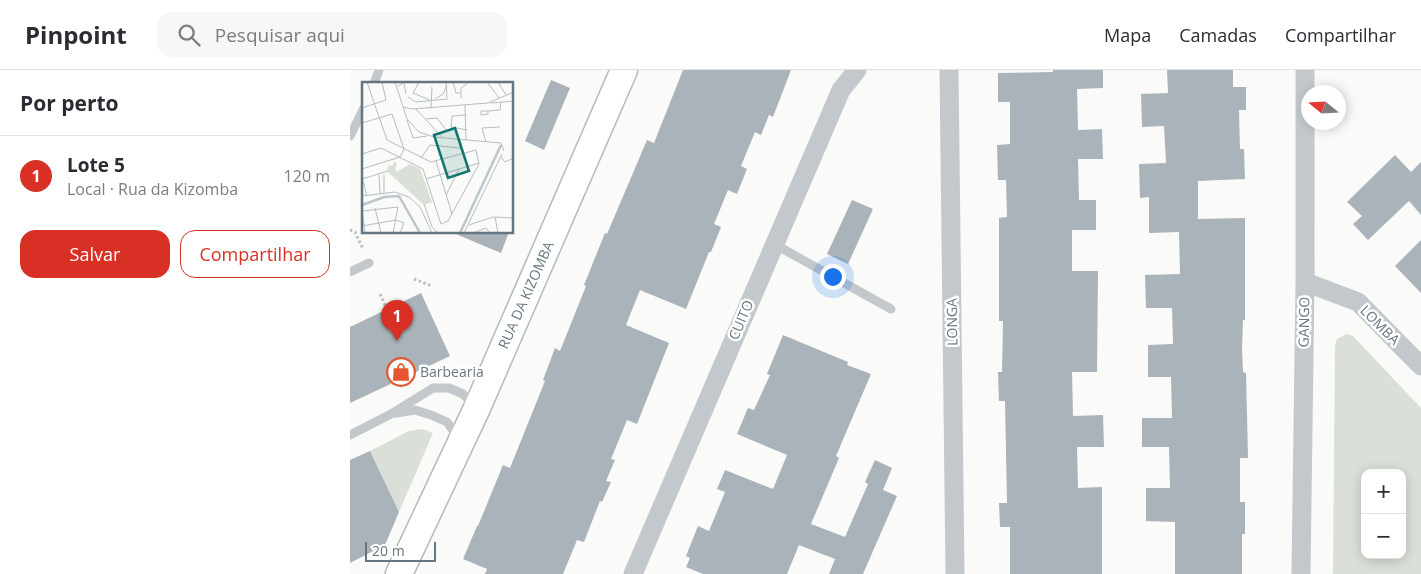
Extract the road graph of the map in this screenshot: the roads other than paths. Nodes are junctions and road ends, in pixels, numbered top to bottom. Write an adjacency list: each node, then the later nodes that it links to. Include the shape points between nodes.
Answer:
1 (379, 70): 6 (lane)
2 (624, 70): 15 (main road, RUA DA KIZOMBA)
3 (857, 70): 9 (street, CUITO, via 841,90)
4 (949, 70): 21 (street, LONGA)
5 (1305, 70): 12 (street, GANGO)
6 (375, 82)
7 (362, 112): 8 (lane)
8 (350, 136)
9 (774, 244): 13 (lane); 20 (street, CUITO)
10 (369, 263): 11 (lane)
11 (350, 272)
12 (1305, 282): 14 (street, LOMBA, via 1358,302); 22 (street, GANGO)
13 (891, 310)
14 (1421, 366)
15 (477, 408): 16 (lane, via 463,394 449,388 433,388); 18 (main road, RUA DA KIZOMBA)
16 (391, 414): 17 (lane); 18 (lane, via 416,410 431,415 447,422)
17 (350, 435)
18 (461, 442): 19 (main road, RUA DA KIZOMBA)
19 (399, 574)
20 (633, 574)
21 (955, 574)
22 (1301, 574)

